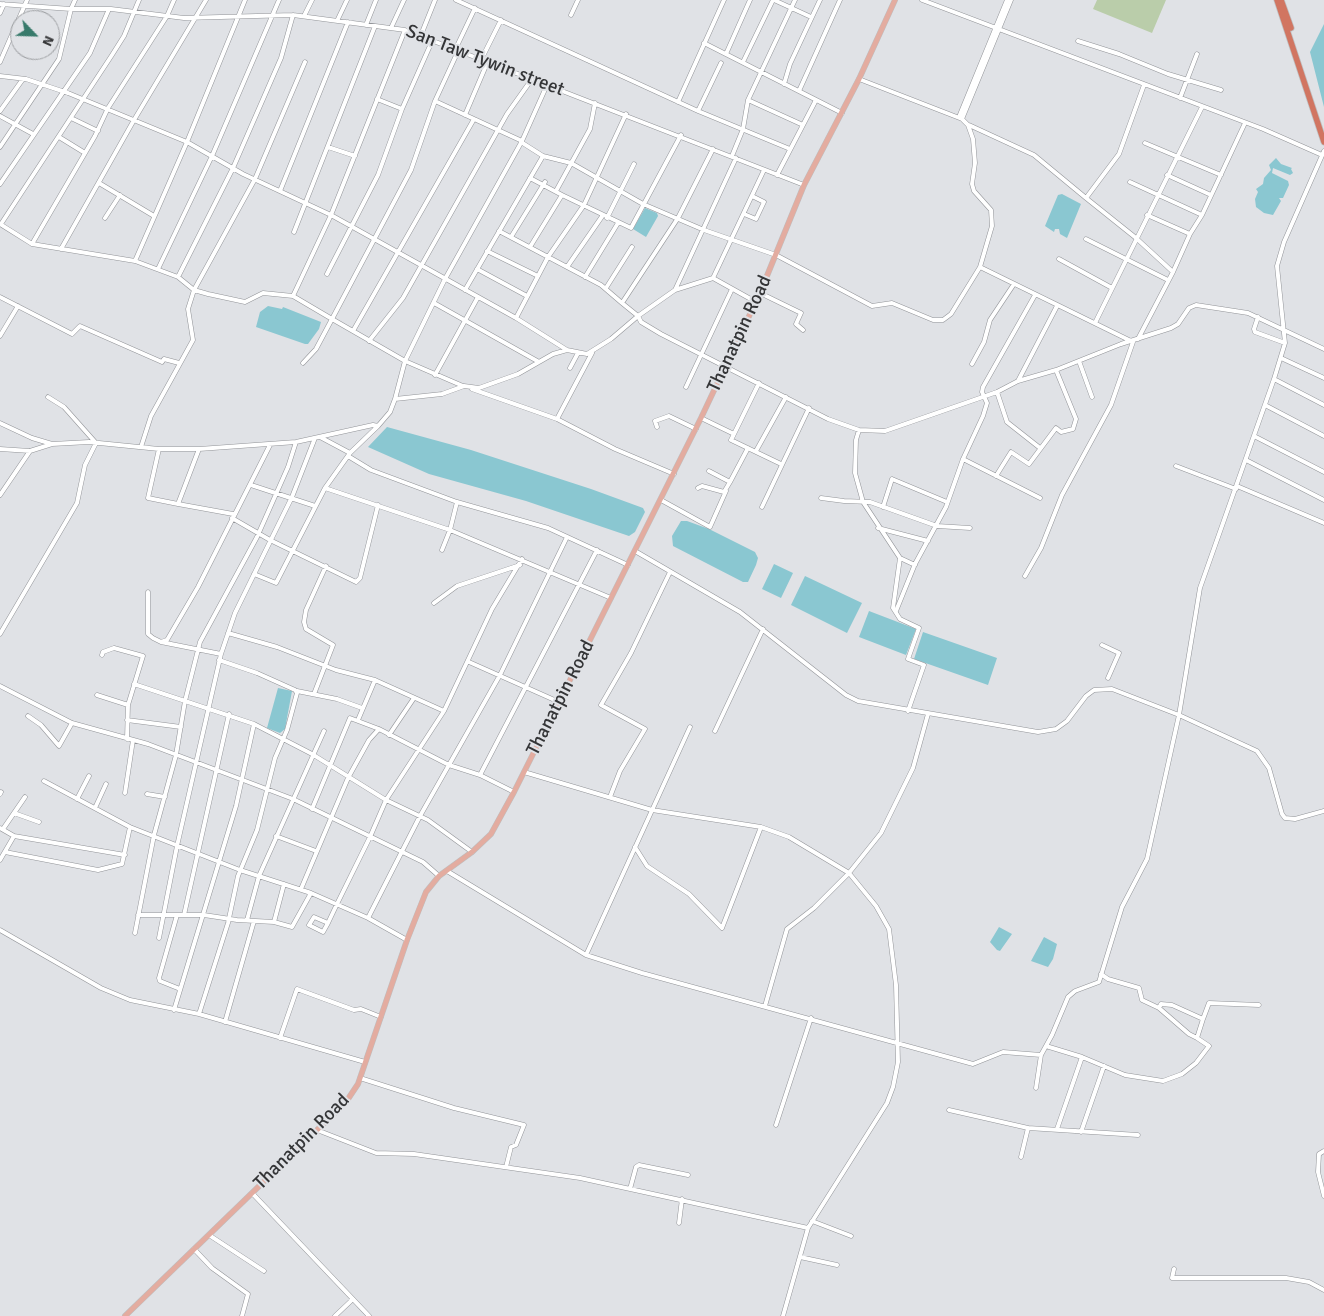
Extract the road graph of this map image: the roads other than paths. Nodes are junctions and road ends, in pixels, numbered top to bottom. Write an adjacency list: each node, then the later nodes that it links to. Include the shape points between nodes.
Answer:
1 (27, 0): 28 (street)
2 (75, 0): 32 (street)
3 (139, 0): 33 (street)
4 (174, 0): 37 (street)
5 (206, 0): 42 (street)
6 (245, 0): 40 (street)
7 (279, 0): 35 (street)
8 (312, 0): 38 (street)
9 (346, 0): 44 (street)
10 (376, 0): 46 (street)
11 (404, 0): 48 (street)
12 (435, 0): 51 (street)
13 (456, 0): 29 (street)
14 (578, 0): 39 (street)
15 (724, 0): 54 (street)
16 (750, 0): 56 (street)
17 (773, 0): 30 (street); 63 (street)
18 (795, 0): 30 (street)
19 (820, 0): 41 (street)
20 (840, 0): 75 (street)
21 (895, 0): 69 (main road, Thanatpin Road)
22 (922, 0): 49 (street)
23 (1007, 0): 49 (street)
24 (1011, 0): 49 (street)
25 (1277, 0): 109 (highway)
26 (1281, 0): 104 (highway)
27 (2, 4): 28 (street, San Taw Tywin street); 34 (street)
28 (24, 5): 32 (street, San Taw Tywin street); 60 (street)
29 (475, 8): 43 (street); 55 (street)
30 (791, 8): 41 (street); 64 (street)
31 (109, 9): 32 (street, San Taw Tywin street); 33 (street, San Taw Tywin street); 76 (street, via 90,53)
32 (70, 10): 71 (street, via 59,59)
33 (133, 12): 37 (street, San Taw Tywin street); 77 (street, via 124,36)
34 (0, 14)
35 (271, 15): 36 (street, San Taw Tywin street); 40 (street, San Taw Tywin street); 119 (street)
36 (293, 15): 38 (street, San Taw Tywin street); 126 (street, via 281,58)
37 (167, 16): 42 (street, San Taw Tywin street); 86 (street)
38 (304, 16): 44 (street, San Taw Tywin street)
39 (571, 16)
40 (237, 17): 42 (street, San Taw Tywin street); 110 (street)
41 (811, 17): 70 (street)
42 (197, 18): 97 (street)
43 (501, 20): 58 (street); 83 (street)
44 (337, 21): 45 (street, San Taw Tywin street)
45 (348, 22): 46 (street, San Taw Tywin street); 140 (street)
46 (366, 25): 47 (street, San Taw Tywin street)
47 (375, 26): 48 (street, San Taw Tywin street); 114 (street)
48 (390, 28): 50 (street, San Taw Tywin street)
49 (997, 29): 73 (street); 95 (street)
50 (405, 30): 51 (street, San Taw Tywin street); 79 (street)
51 (421, 35): 52 (street, San Taw Tywin street)
52 (432, 39): 55 (street, San Taw Tywin street); 87 (street)
53 (1078, 41): 66 (street, via 1168,74)
54 (704, 43): 56 (street); 83 (street)
55 (458, 49): 58 (street, San Taw Tywin street); 82 (street)
56 (726, 54): 63 (street)
57 (1197, 54): 66 (street)
58 (482, 58): 59 (street, San Taw Tywin street)
59 (488, 61): 68 (street, San Taw Tywin street); 92 (street)
60 (0, 62)
61 (305, 62): 133 (street)
62 (722, 62): 89 (street)
63 (743, 62): 64 (street)
64 (760, 72): 70 (street); 80 (street)
65 (0, 76): 67 (street)
66 (1188, 78): 74 (street); 78 (street)
67 (23, 79): 71 (street); 88 (street)
68 (532, 79): 72 (street, San Taw Tywin street); 103 (street)
69 (859, 80): 90 (main road, Thanatpin Road); 95 (street)
70 (784, 84): 75 (street)
71 (43, 85): 76 (street); 99 (street)
72 (548, 85): 84 (street, San Taw Tywin street); 111 (street)
73 (1144, 85): 78 (street); 147 (street, via 1119,154)
74 (1221, 90)
75 (799, 91): 81 (street)
76 (64, 92): 77 (street); 106 (street)
77 (83, 98): 86 (street); 94 (street)
78 (1180, 98): 85 (street)
79 (377, 99): 87 (street); 120 (street)
80 (748, 100): 100 (street); 102 (street)
81 (816, 100): 90 (street); 100 (street)
82 (435, 101): 92 (street); 168 (street, via 411,170)
83 (678, 102): 89 (street)
84 (595, 103): 91 (street, San Taw Tywin street); 124 (street, via 590,128)
85 (1202, 107): 98 (street); 123 (street)
86 (108, 108): 97 (street); 105 (street)
87 (402, 109): 161 (street, via 378,175)
88 (0, 111)
89 (698, 111): 102 (street)
90 (842, 113): 138 (main road, Thanatpin Road)
91 (626, 114): 107 (street, San Taw Tywin street); 132 (street)
92 (465, 115): 96 (street)
93 (0, 116): 99 (street)
94 (71, 118): 105 (street); 108 (street)
95 (960, 118): 101 (street)
96 (474, 119): 103 (street); 176 (street)
97 (134, 120): 110 (street); 135 (street)
98 (1246, 123): 118 (street); 130 (street)
99 (16, 124): 106 (street); 113 (street)
100 (803, 125): 116 (street)
101 (968, 125): 147 (street, via 1034,155); 184 (street, via 975,163 972,184 993,219)
102 (743, 129): 116 (street); 122 (street)
103 (499, 130): 111 (street); 182 (street)
104 (1324, 130)
105 (98, 131): 117 (street)
106 (33, 134): 137 (street)
107 (681, 136): 115 (street, San Taw Tywin street); 149 (street)
108 (59, 137): 117 (street); 160 (street)
109 (1324, 139)
110 (187, 142): 119 (street); 155 (street)
111 (521, 142): 121 (street); 193 (street)
112 (1145, 143): 123 (street)
113 (0, 147)
114 (328, 147): 120 (street); 148 (street)
115 (713, 149): 122 (street, San Taw Tywin street); 158 (street)
116 (790, 149): 129 (street)
117 (85, 153): 171 (street)
118 (1323, 153): 221 (street, via 1284,242 1277,266)
119 (212, 156): 126 (street); 185 (street)
120 (354, 156): 153 (street)
121 (543, 156): 124 (street); 131 (street)
122 (734, 157): 127 (street, San Taw Tywin street); 162 (street)
123 (1175, 157): 128 (street); 130 (street)
124 (571, 163): 132 (street); 141 (street)
125 (634, 164): 139 (street)
126 (233, 168): 133 (street); 190 (street)
127 (764, 170): 129 (street, San Taw Tywin street); 146 (street)
128 (1167, 174): 142 (street); 145 (street)
129 (777, 175): 138 (street, San Taw Tywin street)
130 (1221, 175): 145 (street)
131 (530, 178): 136 (street); 163 (street)
132 (596, 178): 139 (street); 150 (street)
133 (255, 179): 140 (street); 199 (street)
134 (1130, 182): 142 (street)
135 (99, 183): 143 (street); 174 (street)
136 (544, 183): 141 (street); 166 (street)
137 (0, 184)
138 (804, 185): 177 (main road, Thanatpin Road)
139 (621, 190): 149 (street); 156 (street)
140 (280, 191): 148 (street)
141 (556, 191): 144 (street)
142 (1158, 194): 152 (street); 154 (street)
143 (120, 195): 155 (street); 157 (street)
144 (562, 195): 150 (street); 173 (street)
145 (1211, 195): 152 (street)
146 (752, 196): 151 (street); 151 (street, via 764,202 756,219)
147 (1086, 198): 167 (street)
148 (306, 203): 153 (street); 164 (street)
149 (643, 204): 158 (street); 159 (street, via 631,228)
150 (584, 205): 156 (street); 178 (street)
151 (744, 214): 169 (street)
152 (1202, 214): 165 (street)
153 (331, 215): 161 (street); 204 (street)
154 (1148, 215): 165 (street); 167 (street)
155 (154, 216): 181 (street)
156 (605, 216): 159 (street); 183 (street)
157 (105, 218)
158 (678, 218): 162 (street); 210 (street)
159 (618, 223): 191 (street)
160 (1, 224): 171 (street)
161 (352, 227): 168 (street); 188 (street)
162 (704, 230): 169 (street); 201 (street)
163 (498, 231): 166 (street); 175 (street)
164 (294, 232)
165 (1190, 234): 187 (street)
166 (511, 237): 173 (street)
167 (1136, 238): 180 (street); 187 (street)
168 (375, 240): 176 (street); 216 (street)
169 (732, 240): 177 (street); 192 (street)
170 (1086, 240): 180 (street)
171 (32, 244): 174 (street)
172 (632, 246): 196 (street)
173 (530, 247): 178 (street)
174 (61, 249): 181 (street)
175 (487, 251): 186 (street); 189 (street)
176 (398, 253): 182 (street); 222 (street)
177 (776, 255): 184 (street, via 872,306 892,303 933,320 943,320 951,314); 202 (main road, Thanatpin Road)
178 (548, 257): 183 (street); 189 (street)
179 (1058, 259): 197 (street)
180 (1125, 260): 194 (street); 197 (street)
181 (135, 261): 185 (street)
182 (421, 266): 193 (street); 225 (street, via 403,298)
183 (567, 267): 191 (street)
184 (980, 268): 195 (street)
185 (158, 269): 190 (street)
186 (477, 269): 200 (street); 205 (street)
187 (1173, 272): 194 (street)
188 (327, 274)
189 (538, 276): 205 (street)
190 (178, 277): 199 (street)
191 (585, 277): 196 (street)
192 (714, 278): 198 (street); 201 (street)
193 (445, 279): 200 (street); 209 (street)
194 (1168, 280): 224 (street)
195 (1014, 284): 203 (street); 239 (street, via 990,320 984,342)
196 (606, 288): 210 (street)
197 (1112, 288): 218 (street)
198 (732, 289): 208 (street); 232 (street)
199 (194, 290): 204 (street, via 246,302 263,293); 237 (street, via 188,309 193,340)
200 (465, 290): 207 (street)
201 (675, 290): 213 (street)
202 (760, 293): 208 (main road, Thanatpin Road); 220 (street, via 801,313 796,324)
203 (1036, 295): 212 (street); 251 (street, via 984,387 982,392)
204 (293, 296): 216 (street)
205 (527, 296): 215 (street)
206 (0, 297): 211 (street)
207 (478, 297): 215 (street); 217 (street)
208 (756, 302): 240 (main road, Thanatpin Road)
209 (434, 303): 217 (street); 234 (street)
210 (622, 303): 213 (street)
211 (18, 306): 219 (street); 237 (street, via 72,334 80,326 162,362 164,359)
212 (1057, 306): 218 (street); 246 (street)
213 (638, 316): 230 (street); 232 (street, via 641,322)
214 (1258, 317): 221 (street); 224 (street, via 1236,310 1196,305 1189,308 1178,324 1171,328); 227 (street, via 1255,332)
215 (516, 318): 229 (street)
216 (332, 319): 222 (street); 238 (street)
217 (466, 320): 236 (street); 243 (street)
218 (1094, 323): 226 (street)
219 (1, 330): 223 (street)
220 (803, 330)
221 (1285, 330): 227 (street); 228 (street)
222 (353, 331): 225 (street)
223 (0, 336)
224 (1138, 338): 226 (street)
225 (369, 341): 234 (street)
226 (1133, 342): 235 (street); 335 (street, via 1111,405 1062,495 1041,548)
227 (1285, 343): 233 (street)
228 (1324, 349)
229 (567, 350): 231 (street); 236 (street)
230 (593, 350): 231 (street, via 585,355); 260 (street)
231 (578, 354): 241 (street)
232 (702, 356): 240 (street); 249 (street)
233 (1282, 358): 244 (street); 245 (street)
234 (405, 361): 243 (street); 255 (street)
235 (1079, 361): 242 (street); 254 (street)
236 (540, 362): 248 (street, via 518,374 480,387)
237 (179, 363): 274 (street, via 151,416)
238 (304, 364)
239 (972, 364)
240 (726, 367): 247 (street); 259 (main road, Thanatpin Road)
241 (570, 368)
242 (1056, 370): 246 (street); 277 (street, via 1076,420 1073,429 1061,432 1056,428)
243 (435, 375): 248 (street)
244 (1324, 378)
245 (1274, 380): 256 (street); 257 (street)
246 (1018, 381): 250 (street)
247 (759, 383): 253 (street); 266 (street)
248 (464, 386): 255 (street, via 442,394); 260 (street)
249 (686, 387)
250 (997, 392): 251 (street); 277 (street, via 1007,422)
251 (985, 396): 265 (street, via 885,432); 283 (street, via 987,403 983,416)
252 (48, 397): 271 (street, via 64,407)
253 (786, 397): 258 (street); 281 (street)
254 (1092, 397)
255 (395, 399): 262 (street, via 390,412)
256 (1265, 405): 267 (street); 268 (street)
257 (1324, 405)
258 (809, 408): 265 (street); 285 (street)
259 (701, 418): 264 (main road, Thanatpin Road); 266 (street)
260 (558, 419): 289 (street, via 614,449)
261 (0, 423): 272 (street)
262 (378, 426): 269 (street, via 373,424); 282 (street)
263 (657, 427): 264 (street, via 655,421 670,416)
264 (696, 429): 289 (main road, Thanatpin Road)
265 (859, 430): 306 (street, via 855,473)
266 (734, 434): 276 (street, via 731,440)
267 (1254, 436): 284 (street); 288 (street)
268 (1324, 436)
269 (317, 438): 270 (street); 282 (street); 299 (street)
270 (296, 442): 273 (street); 297 (street)
271 (96, 443): 272 (street); 274 (street); 343 (street, via 85,465 77,503)
272 (52, 444): 280 (street)
273 (270, 444): 279 (street); 292 (street)
274 (141, 447): 278 (street)
275 (0, 448): 280 (street)
276 (748, 448): 281 (street); 291 (street)
277 (1040, 448): 290 (street, via 1029,464 1011,452)
278 (158, 449): 279 (street); 307 (street, via 148,498)
279 (199, 449): 307 (street)
280 (30, 451): 298 (street)
281 (756, 451): 285 (street)
282 (349, 454): 294 (street); 304 (street, via 372,470)
283 (963, 459): 290 (street); 305 (street)
284 (1246, 460): 293 (street); 303 (street)
285 (781, 464): 311 (street)
286 (1176, 466): 293 (street)
287 (709, 471): 291 (street)
288 (1324, 472)
289 (674, 474): 302 (main road, Thanatpin Road)
290 (996, 476): 301 (street)
291 (730, 482): 296 (street)
292 (251, 485): 297 (street); 312 (street)
293 (1236, 487): 313 (street); 371 (street, via 1200,588)
294 (325, 488): 308 (street); 309 (street)
295 (698, 488): 296 (street)
296 (726, 491): 302 (street, via 710,528)
297 (277, 492): 299 (street); 318 (street)
298 (0, 495)
299 (292, 497): 309 (street); 320 (street)
300 (821, 498): 306 (street)
301 (1040, 498)
302 (661, 500): 325 (main road, Thanatpin Road)
303 (1324, 500)
304 (457, 502): 317 (street); 319 (street)
305 (947, 502): 310 (street, via 892,479); 314 (street)
306 (863, 503): 310 (street); 315 (street)
307 (178, 504): 312 (street)
308 (378, 505): 317 (street); 331 (street, via 360,578 356,582)
309 (315, 506): 322 (street)
310 (883, 506): 314 (street)
311 (762, 507)
312 (232, 516): 318 (street); 344 (street, via 198,587 167,640)
313 (1324, 523)
314 (936, 526): 316 (street); 321 (street)
315 (878, 528): 321 (street); 326 (street)
316 (970, 528)
317 (450, 530): 323 (street); 327 (street, via 478,544)
318 (259, 533): 320 (street); 346 (street)
319 (567, 537): 324 (street); 332 (street)
320 (270, 540): 322 (street); 334 (street)
321 (928, 541): 330 (street)
322 (292, 550): 331 (street); 334 (street, via 276,583)
323 (442, 550)
324 (597, 550): 329 (street); 336 (street)
325 (635, 551): 329 (main road, Thanatpin Road); 333 (street)
326 (900, 558): 330 (street); 340 (street, via 893,608)
327 (522, 559): 328 (street); 332 (street)
328 (520, 565): 339 (street, via 457,586); 350 (street, via 492,609)
329 (628, 565): 338 (main road, Thanatpin Road)
330 (915, 565): 340 (street)
331 (326, 566): 351 (street, via 306,610 304,622 306,629 333,645)
332 (551, 572): 336 (street); 352 (street)
333 (670, 572): 341 (street); 406 (street, via 631,653 601,705 645,729 620,771)
334 (254, 574): 342 (street)
335 (1025, 576)
336 (580, 586): 338 (street); 356 (street)
337 (148, 592): 344 (street, via 148,634)
338 (611, 598): 363 (main road, Thanatpin Road)
339 (434, 603)
340 (896, 611): 368 (street, via 900,619 919,628 908,659 924,665)
341 (763, 628): 368 (street, via 846,695 858,701); 381 (street)
342 (228, 633): 347 (street); 351 (street, via 277,646)
343 (0, 634)
344 (161, 642): 346 (street)
345 (1102, 645): 357 (street, via 1119,653 1108,678)
346 (199, 649): 347 (street); 362 (street)
347 (221, 654): 349 (street)
348 (102, 655): 354 (street, via 114,648 143,656)
349 (219, 660): 358 (street); 365 (street)
350 (469, 662): 352 (street); 367 (street)
351 (326, 666): 353 (street); 359 (street)
352 (500, 675): 356 (street); 390 (street)
353 (375, 680): 361 (street); 366 (street)
354 (134, 684): 362 (street); 364 (street)
355 (0, 686): 375 (street)
356 (527, 689): 363 (street); 395 (street)
357 (1111, 689): 370 (street, via 1094,690 1067,722 1056,729 1038,732); 371 (street)
358 (296, 691): 359 (street); 384 (street)
359 (314, 694): 366 (street)
360 (97, 695): 364 (street)
361 (414, 698): 367 (street); 382 (street)
362 (185, 701): 365 (street); 377 (street)
363 (559, 702): 393 (main road, Thanatpin Road)
364 (128, 705): 373 (street)
365 (207, 707): 369 (street); 389 (street)
366 (362, 708): 374 (street)
367 (444, 711): 386 (street)
368 (908, 711): 370 (street)
369 (229, 714): 376 (street); 392 (street)
370 (928, 714): 437 (street, via 913,768 882,833)
371 (1179, 715): 413 (street, via 1257,751 1269,768 1285,818 1295,819); 460 (street, via 1147,859 1122,907)
372 (28, 716): 375 (street, via 41,725 59,746)
373 (128, 720): 377 (street); 383 (street)
374 (358, 720): 379 (street); 391 (street, via 348,719)
375 (72, 723): 383 (street)
376 (254, 724): 384 (street); 397 (street)
377 (181, 727): 388 (street)
378 (690, 727): 412 (street)
379 (379, 730): 382 (street); 396 (street, via 369,740)
380 (324, 731): 387 (street)
381 (716, 731)
382 (390, 735): 386 (street)
383 (127, 738): 385 (street)
384 (282, 739): 387 (street); 400 (street)
385 (133, 740): 388 (street); 401 (street)
386 (420, 750): 390 (street); 409 (street, via 397,779)
387 (312, 754): 391 (street); 408 (street)
388 (176, 755): 389 (street); 405 (street)
389 (196, 762): 392 (street); 425 (street)
390 (449, 765): 395 (street); 415 (street)
391 (330, 766): 396 (street); 411 (street)
392 (216, 771): 397 (street); 431 (street)
393 (524, 772): 402 (main road, Thanatpin Road); 406 (street)
394 (89, 776): 407 (street)
395 (480, 776): 402 (street)
396 (348, 778): 409 (street); 416 (street)
397 (242, 780): 400 (street); 434 (street)
398 (44, 781): 407 (street)
399 (106, 784): 410 (street)
400 (268, 789): 408 (street); 435 (street, via 257,830)
401 (125, 792)
402 (514, 792): 430 (main road, Thanatpin Road, via 491,834)
403 (147, 794): 405 (street)
404 (25, 797): 414 (street)
405 (166, 797): 421 (street)
406 (610, 797): 412 (street)
407 (77, 799): 410 (street)
408 (292, 799): 411 (street); 423 (street)
409 (386, 800): 415 (street); 424 (street)
410 (95, 808): 418 (street)
411 (312, 809): 416 (street)
412 (652, 810): 419 (street); 426 (street)
413 (1324, 811)
414 (14, 812): 417 (street); 420 (street)
415 (420, 816): 429 (street); 430 (street)
416 (332, 820): 424 (street); 427 (street)
417 (38, 822)
418 (130, 827): 421 (street); 432 (street)
419 (761, 827): 426 (street, via 722,928 689,894 647,866); 437 (street, via 789,837)
420 (1, 828): 422 (street)
421 (154, 835): 425 (street); 444 (street)
422 (14, 836): 428 (street); 432 (street)
423 (276, 836): 427 (street); 438 (street)
424 (370, 837): 429 (street); 443 (street)
425 (177, 846): 431 (street); 445 (street)
426 (635, 847): 459 (street)
427 (316, 851): 441 (street)
428 (5, 852): 432 (street, via 98,870 122,864); 433 (street)
429 (402, 852): 439 (street, via 430,866); 449 (street)
430 (472, 852): 436 (main road, Thanatpin Road)
431 (197, 853): 434 (street); 447 (street)
432 (125, 855)
433 (0, 860)
434 (218, 861): 435 (street); 448 (street)
435 (240, 870): 438 (street); 450 (street)
436 (447, 871): 439 (main road, Thanatpin Road); 459 (street)
437 (850, 873): 463 (street, via 814,908 787,928); 473 (street, via 889,929 896,985)
438 (259, 876): 440 (street); 451 (street)
439 (439, 876): 458 (main road, Thanatpin Road, via 426,892)
440 (284, 884): 441 (street); 453 (street)
441 (301, 889): 442 (street)
442 (311, 893): 443 (street); 453 (street, via 294,926)
443 (337, 904): 449 (street); 454 (street)
444 (138, 914): 445 (street); 456 (street)
445 (162, 915): 446 (street); 457 (street)
446 (177, 915): 447 (street); 461 (street, via 159,978)
447 (184, 915): 448 (street)
448 (204, 915): 450 (street); 461 (street)
449 (368, 918): 458 (street)
450 (227, 919): 451 (street); 466 (street)
451 (247, 920): 452 (street)
452 (254, 920): 453 (street); 470 (street)
453 (274, 922)
454 (328, 923): 454 (street, via 322,932 309,925 314,917)
455 (0, 930): 465 (street, via 101,988 130,1000)
456 (135, 933)
457 (159, 938)
458 (407, 940): 467 (main road, Thanatpin Road)
459 (586, 955): 463 (street)
460 (1101, 974): 464 (street, via 1139,988 1142,1000); 474 (street, via 1099,982 1075,991 1068,998)
461 (180, 988): 465 (street)
462 (1259, 1005): 469 (street, via 1209,1002)
463 (765, 1006): 468 (street)
464 (1158, 1008): 469 (street, via 1161,1004 1172,1005); 472 (street)
465 (174, 1010): 466 (street)
466 (200, 1014): 470 (street)
467 (381, 1017): 471 (street, via 297,989); 477 (main road, Thanatpin Road)
468 (811, 1018): 473 (street); 482 (street)
469 (1204, 1019): 472 (street)
470 (225, 1022): 471 (street)
471 (280, 1038): 477 (street)
472 (1197, 1038): 478 (street, via 1209,1046 1200,1058 1182,1074 1162,1082 1139,1079)
473 (898, 1042): 475 (street, via 973,1064 1003,1052); 496 (street, via 898,1062 887,1103)
474 (1046, 1046): 475 (street); 476 (street)
475 (1041, 1055): 480 (street)
476 (1082, 1057): 478 (street); 484 (street)
477 (365, 1062): 479 (main road, Thanatpin Road)
478 (1104, 1066): 486 (street)
479 (360, 1078): 485 (main road, Thanatpin Road, via 346,1102); 490 (street, via 466,1112 524,1125 516,1145 511,1147)
480 (1036, 1088)
481 (949, 1110): 483 (street)
482 (776, 1125)
483 (1028, 1128): 484 (street); 489 (street)
484 (1057, 1129): 486 (street)
485 (317, 1130): 490 (street, via 376,1153 414,1154); 493 (main road, Thanatpin Road)
486 (1081, 1132): 487 (street)
487 (1138, 1135)
488 (1324, 1151): 494 (street, via 1319,1154 1318,1172)
489 (1020, 1157)
490 (506, 1167): 492 (street)
491 (688, 1175): 492 (street, via 639,1165)
492 (630, 1188): 495 (street)
493 (252, 1193): 499 (main road, Thanatpin Road); 507 (street)
494 (1324, 1196)
495 (682, 1199): 497 (street); 498 (street)
496 (812, 1221): 498 (street); 500 (street)
497 (679, 1223)
498 (808, 1228): 502 (street)
499 (208, 1235): 501 (main road, Thanatpin Road); 505 (street)
500 (851, 1236)
501 (194, 1249): 508 (main road, Thanatpin Road); 509 (street, via 212,1268 248,1294)
502 (800, 1257): 503 (street); 512 (street)
503 (836, 1266)
504 (1174, 1268): 506 (street, via 1172,1278 1286,1278 1309,1282)
505 (264, 1271)
506 (1324, 1290)
507 (353, 1300): 510 (street); 511 (street)
508 (125, 1316)
509 (242, 1316)
510 (335, 1316)
511 (369, 1316)
512 (783, 1316)

